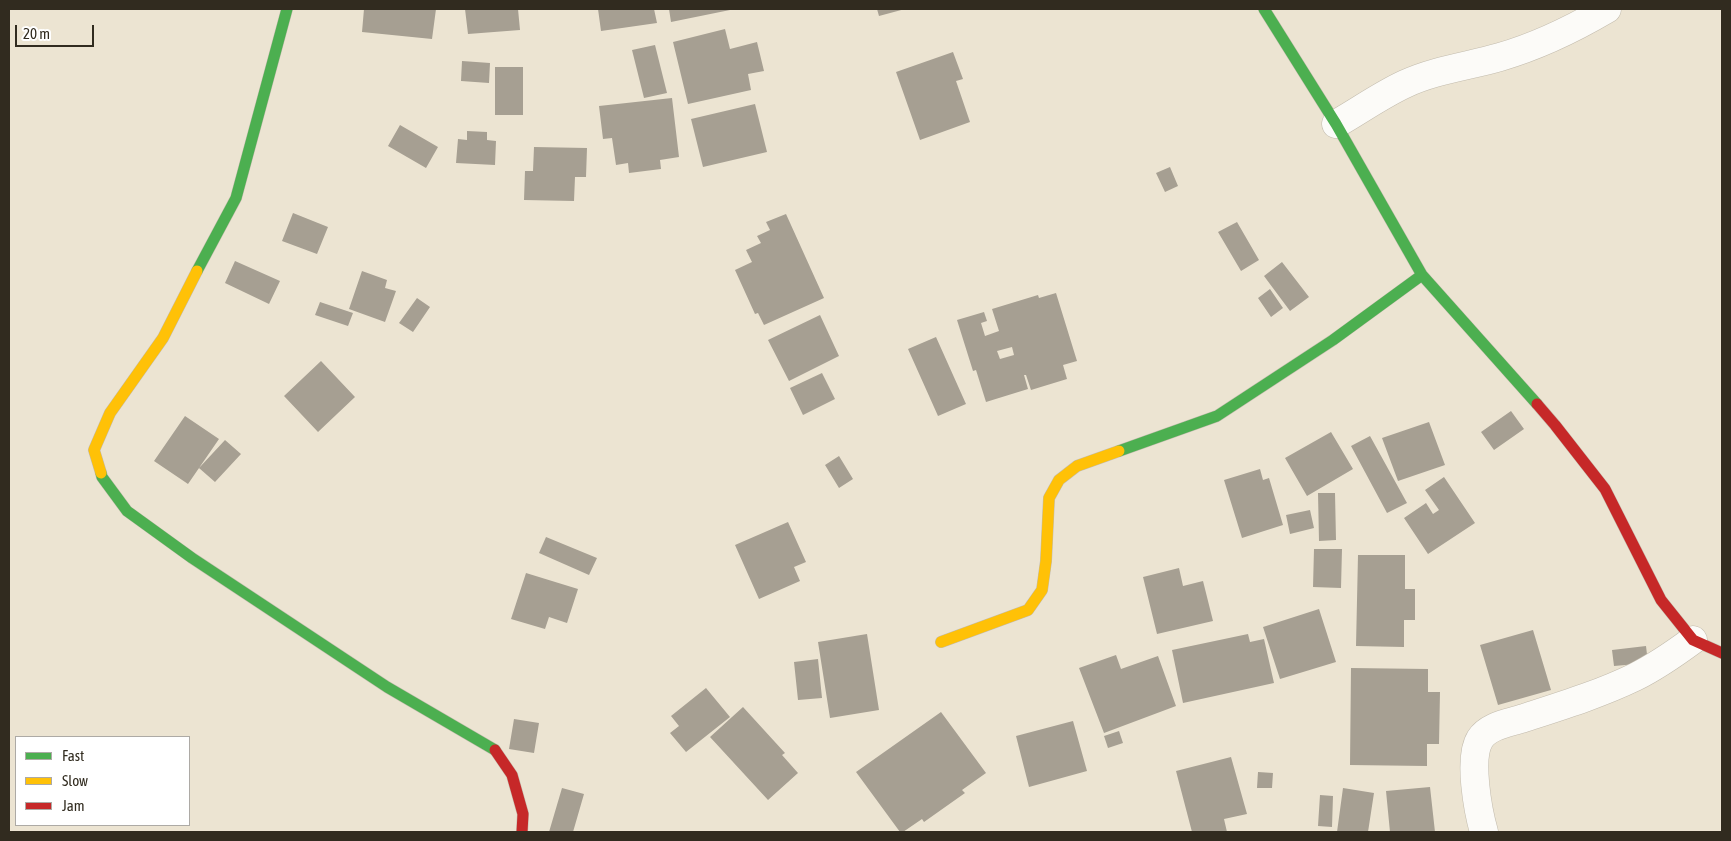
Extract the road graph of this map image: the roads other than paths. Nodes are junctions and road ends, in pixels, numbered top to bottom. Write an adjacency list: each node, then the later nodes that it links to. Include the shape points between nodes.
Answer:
1 (287, 9): 9 (street, via 236,198 163,338 110,413 94,450 102,477 127,512 387,687 494,749 512,776 522,814)
2 (1264, 9): 4 (street)
3 (1607, 9): 4 (street, via 1534,45 1405,84)
4 (1336, 124): 5 (street)
5 (1422, 275): 6 (street, via 1555,425 1605,489 1661,600); 7 (street, via 1333,340 1218,416 1077,466 1059,480 1049,498 1042,590 1028,610)
6 (1693, 640): 8 (street); 10 (street, via 1634,677 1570,703 1490,729 1480,739 1473,764)
7 (941, 642)
8 (1722, 653)
9 (522, 832)
10 (1484, 832)

